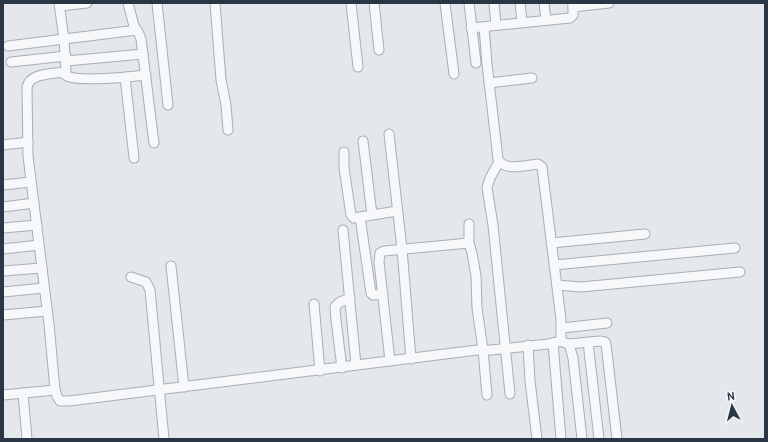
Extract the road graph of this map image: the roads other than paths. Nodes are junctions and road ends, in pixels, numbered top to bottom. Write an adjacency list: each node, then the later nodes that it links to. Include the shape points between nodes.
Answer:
1 (87, 3): 13 (street)
2 (128, 3): 20 (street)
3 (157, 3): 35 (street)
4 (215, 3): 36 (street)
5 (350, 3): 28 (street)
6 (374, 3): 23 (street)
7 (445, 3): 30 (street)
8 (469, 3): 19 (street)
9 (494, 3): 17 (street)
10 (520, 3): 16 (street)
11 (544, 3): 15 (street)
12 (609, 3): 14 (street)
13 (60, 4): 21 (street)
14 (573, 5): 15 (street, via 572,17)
15 (546, 20): 16 (street)
16 (522, 22): 17 (street)
17 (496, 25): 18 (street)
18 (484, 27): 19 (street); 34 (street)
19 (471, 28): 27 (street)
20 (137, 30): 21 (street); 24 (street)
21 (64, 39): 22 (street); 25 (street)
22 (8, 46)
23 (379, 50)
24 (143, 54): 25 (street); 31 (street)
25 (66, 59): 26 (street); 29 (street, via 66,70)
26 (11, 62)
27 (476, 63)
28 (358, 67)
29 (63, 72): 32 (street, via 68,77); 39 (street, via 39,76 28,83)
30 (454, 74)
31 (146, 75): 32 (street); 40 (street)
32 (125, 77): 43 (street)
33 (532, 78): 34 (street)
34 (489, 83): 44 (street)
35 (168, 105)
36 (228, 130)
37 (388, 134): 49 (street)
38 (363, 141): 50 (street)
39 (28, 142): 41 (street); 45 (street)
40 (154, 143)
41 (3, 145)
42 (344, 152): 51 (street, via 351,215 354,218)
43 (134, 158)
44 (499, 162): 58 (street, via 507,166 541,165); 82 (street, via 488,181 487,188)
45 (31, 182): 46 (street); 47 (street)
46 (3, 185)
47 (34, 203): 48 (street); 53 (street)
48 (3, 206)
49 (397, 212): 50 (street); 62 (street)
50 (372, 215): 51 (street)
51 (360, 217): 72 (street, via 371,293)
52 (468, 224): 57 (street)
53 (37, 225): 54 (street); 59 (street)
54 (3, 228)
55 (343, 230): 73 (street)
56 (645, 234): 58 (street)
57 (469, 243): 62 (street); 83 (street, via 476,276 477,308)
58 (551, 243): 63 (street)
59 (39, 245): 61 (street); 65 (street)
60 (735, 248): 63 (street)
61 (3, 249)
62 (402, 249): 72 (street, via 380,253); 84 (street)
63 (554, 265): 69 (street)
64 (171, 266): 89 (street)
65 (42, 268): 66 (street); 70 (street)
66 (3, 271)
67 (740, 272): 69 (street, via 581,287)
68 (131, 277): 91 (street, via 146,282 150,290)
69 (557, 286): 78 (street)
70 (44, 288): 71 (street); 75 (street)
71 (3, 292)
72 (383, 294): 85 (street)
73 (350, 298): 86 (street); 87 (street, via 335,307)
74 (314, 304): 88 (street)
75 (47, 311): 76 (street); 90 (street)
76 (3, 315)
77 (607, 323): 78 (street)
78 (562, 328): 80 (street)
79 (588, 342): 80 (street); 101 (street); 102 (street, via 603,341 607,348)
80 (561, 343): 81 (street); 99 (street); 100 (street, via 573,358)
81 (528, 346): 82 (street); 98 (street)
82 (505, 348): 83 (street); 93 (street)
83 (483, 350): 84 (street); 95 (street)
84 (411, 358): 85 (street)
85 (390, 361): 86 (street)
86 (356, 365): 87 (street)
87 (342, 368): 88 (street)
88 (320, 371): 89 (street)
89 (184, 387): 91 (street)
90 (55, 390): 91 (street, via 58,399 63,402); 92 (street)
91 (160, 390): 97 (street)
92 (22, 393): 94 (street); 96 (street)
93 (510, 394)
94 (3, 395)
95 (487, 395)
96 (27, 439)
97 (164, 439)
98 (537, 439)
99 (561, 439)
100 (582, 439)
101 (599, 439)
102 (617, 439)

